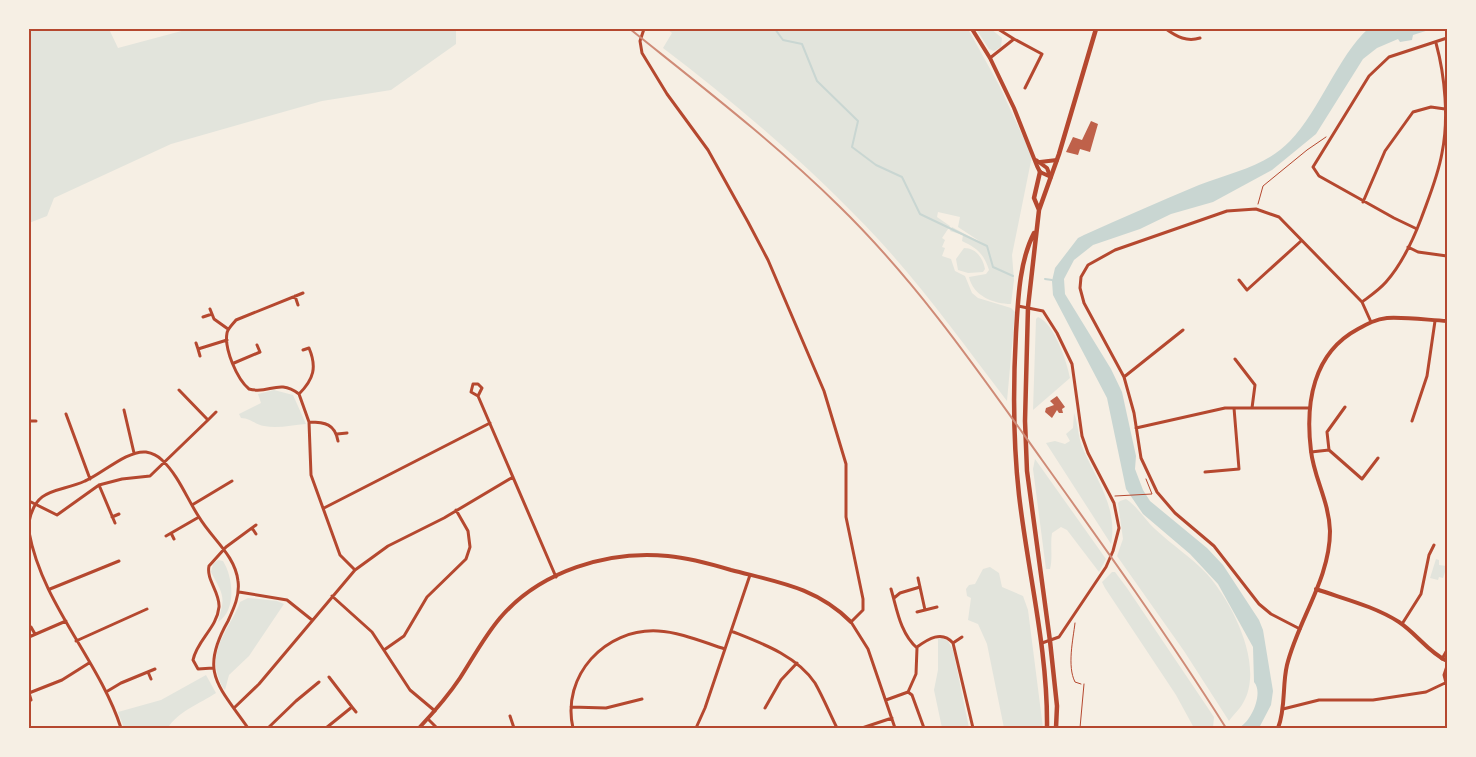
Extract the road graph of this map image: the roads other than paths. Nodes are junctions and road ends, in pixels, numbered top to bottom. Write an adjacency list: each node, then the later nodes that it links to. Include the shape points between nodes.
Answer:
1 (644, 29): 118 (street, via 640,41 642,53 708,150 748,222 768,260 827,400 846,464 846,517 863,599 863,610)
2 (972, 29): 10 (street)
3 (998, 29): 8 (street)
4 (1096, 29): 14 (main road)
5 (1166, 29): 6 (street, via 1179,38)
6 (1200, 38)
7 (1447, 38): 9 (street)
8 (1014, 40): 10 (street); 11 (street, via 1042,54)
9 (1436, 43): 12 (street); 18 (street, via 1389,57 1369,76 1313,167 1319,176)
10 (990, 58): 15 (street)
11 (1025, 88)
12 (1445, 109): 13 (street); 18 (street, via 1413,112 1386,151)
13 (1446, 138): 20 (street, via 1435,182)
14 (1057, 160): 15 (street); 17 (main road)
15 (1038, 161): 16 (street); 17 (street)
16 (1040, 172): 17 (street); 19 (main road, via 1034,198)
17 (1051, 178): 19 (main road)
18 (1363, 202): 20 (street)
19 (1039, 210): 21 (main road)
20 (1417, 229): 23 (street)
21 (1035, 232): 30 (main road, via 1029,243); 31 (main road)
22 (1301, 241): 25 (street, via 1247,290); 28 (street); 50 (street, via 1279,218 1256,209 1227,211 1115,250 1086,268 1081,277 1081,294)
23 (1408, 247): 24 (street, via 1418,252); 28 (street, via 1386,282)
24 (1447, 256)
25 (1239, 280)
26 (303, 293): 27 (street)
27 (295, 296): 29 (street); 38 (street, via 236,320)
28 (1362, 302): 37 (street)
29 (298, 304)
30 (1018, 306): 31 (street); 129 (main road, via 1015,439 1019,495)
31 (1028, 307): 126 (main road, via 1027,455); 126 (street, via 1040,309 1045,314 1070,358 1082,436 1114,503 1119,528 1114,551 1106,567 1062,634)
32 (210, 308): 33 (street)
33 (212, 314): 34 (street); 38 (street)
34 (204, 317)
35 (1435, 321): 36 (street); 37 (street, via 1386,318); 64 (street, via 1428,376)
36 (1447, 321)
37 (1371, 322): 57 (street, via 1344,337 1326,356 1311,390)
38 (228, 329): 40 (street)
39 (1183, 330): 50 (street)
40 (227, 340): 45 (street); 49 (street)
41 (196, 343): 45 (street)
42 (258, 345): 49 (street, via 260,352)
43 (316, 345): 44 (street)
44 (309, 348): 46 (street); 52 (street, via 314,359 314,373)
45 (198, 349): 47 (street)
46 (303, 350)
47 (200, 356)
48 (1235, 359): 56 (street, via 1255,385)
49 (234, 362): 52 (street, via 241,379 250,389 286,386)
50 (1124, 377): 67 (street)
51 (178, 390): 61 (street)
52 (299, 394): 65 (street)
53 (478, 396): 66 (street)
54 (1345, 407): 71 (street, via 1327,432)
55 (1234, 408): 56 (street); 67 (street); 76 (street, via 1239,469)
56 (1252, 408): 57 (street)
57 (1310, 408): 72 (street)
58 (124, 410): 73 (street)
59 (216, 412): 61 (street)
60 (66, 414): 78 (street)
61 (208, 420): 75 (street)
62 (29, 421): 63 (street)
63 (36, 421)
64 (1412, 421)
65 (309, 422): 69 (street, via 330,424); 84 (street, via 311,475)
66 (490, 422): 77 (street); 84 (street)
67 (1136, 428): 121 (street, via 1146,474 1157,492 1175,513 1214,546 1259,604)
68 (347, 433): 69 (street)
69 (337, 434): 70 (street)
70 (338, 441)
71 (1329, 450): 72 (street); 74 (street, via 1362,479)
72 (1311, 452): 108 (street, via 1328,504 1330,533)
73 (134, 453): 75 (street, via 151,453); 78 (street)
74 (1378, 458)
75 (164, 462): 80 (street, via 150,476); 83 (street)
76 (1205, 472)
77 (513, 477): 85 (street); 103 (street)
78 (90, 479): 82 (street, via 52,490)
79 (232, 480): 83 (street)
80 (99, 485): 82 (street, via 57,515); 87 (street)
81 (29, 500): 82 (street)
82 (36, 505): 89 (street)
83 (192, 506): 88 (street)
84 (324, 508): 101 (street, via 340,554)
85 (456, 510): 101 (street, via 388,546); 132 (street, via 468,531 470,547 466,559 427,597 404,636)
86 (119, 514): 87 (street)
87 (112, 517): 90 (street)
88 (199, 517): 94 (street); 99 (street)
89 (29, 522)
90 (115, 523)
91 (256, 525): 92 (street)
92 (252, 528): 95 (street); 99 (street)
93 (29, 532): 106 (street)
94 (171, 533): 96 (street); 97 (street)
95 (256, 534)
96 (166, 536)
97 (174, 538)
98 (1434, 545): 119 (street, via 1421,594)
99 (225, 550): 109 (street, via 234,564); 139 (street, via 209,566 219,608 213,626 193,660 198,669)
100 (119, 561): 106 (street)
101 (355, 570): 110 (street)
102 (750, 575): 103 (street, via 681,557 646,555 607,558); 118 (street, via 814,593); 122 (street)
103 (556, 577): 159 (street, via 534,589 501,617)
104 (918, 578): 105 (street)
105 (920, 587): 111 (street); 114 (street)
106 (50, 589): 117 (street)
107 (891, 589): 111 (street)
108 (1316, 589): 119 (street, via 1380,611); 121 (street)
109 (239, 592): 116 (street, via 286,600); 139 (street, via 216,641)
110 (332, 596): 116 (street); 132 (street, via 360,619)
111 (894, 598): 130 (street, via 906,637)
112 (937, 607): 114 (street)
113 (147, 609): 127 (street)
114 (925, 610): 115 (street)
115 (917, 612)
116 (313, 620): 155 (street, via 259,684)
117 (66, 621): 123 (street); 127 (street)
118 (851, 622): 153 (street, via 868,649)
119 (1402, 624): 134 (street)
120 (31, 627): 123 (street)
121 (1300, 629): 158 (street, via 1287,666)
122 (732, 630): 131 (street); 137 (street)
123 (35, 634): 124 (street)
124 (29, 637)
125 (962, 637): 128 (street)
126 (1050, 640): 129 (street); 180 (main road)
127 (76, 641): 136 (street)
128 (953, 643): 130 (street, via 947,637 938,636); 178 (street)
129 (1042, 643): 179 (main road)
130 (917, 648): 149 (street, via 916,674)
131 (725, 649): 154 (street, via 670,632 629,634 608,643 590,658 573,690); 173 (street)
132 (384, 650): 159 (street, via 410,690)
133 (1447, 650): 134 (street)
134 (1442, 659): 135 (street)
135 (1447, 661)
136 (89, 663): 148 (street); 150 (street, via 62,680)
137 (797, 664): 157 (street, via 781,680); 174 (street, via 815,684)
138 (1447, 666): 145 (street)
139 (213, 668): 155 (street, via 218,684)
140 (156, 669): 141 (street)
141 (148, 672): 143 (street); 148 (street)
142 (329, 678): 156 (street)
143 (151, 679)
144 (319, 682): 167 (street)
145 (1445, 683): 147 (street); 158 (street, via 1426,692 1373,700 1319,700)
146 (1084, 684): 181 (lane)
147 (1447, 687)
148 (106, 692): 165 (street)
149 (908, 692): 153 (street); 177 (street)
150 (29, 693): 152 (street)
151 (642, 699): 154 (street, via 606,708)
152 (31, 700)
153 (886, 700): 162 (street)
154 (571, 707): 172 (street)
155 (234, 708): 164 (street)
156 (352, 708): 160 (street); 168 (street)
157 (765, 708)
158 (1283, 709): 182 (street)
159 (435, 711): 163 (street)
160 (356, 712)
161 (510, 716): 171 (street)
162 (892, 718): 175 (street); 176 (street)
163 (428, 719): 169 (street); 170 (street)
164 (247, 727): 166 (street)
165 (121, 728)
166 (240, 728)
167 (268, 728)
168 (326, 728)
169 (419, 728)
170 (437, 728)
171 (514, 728)
172 (573, 728)
173 (696, 728)
174 (837, 728)
175 (862, 728)
176 (895, 728)
177 (924, 728)
178 (973, 728)
179 (1047, 728)
180 (1056, 728)
181 (1080, 728)
182 (1278, 728)

